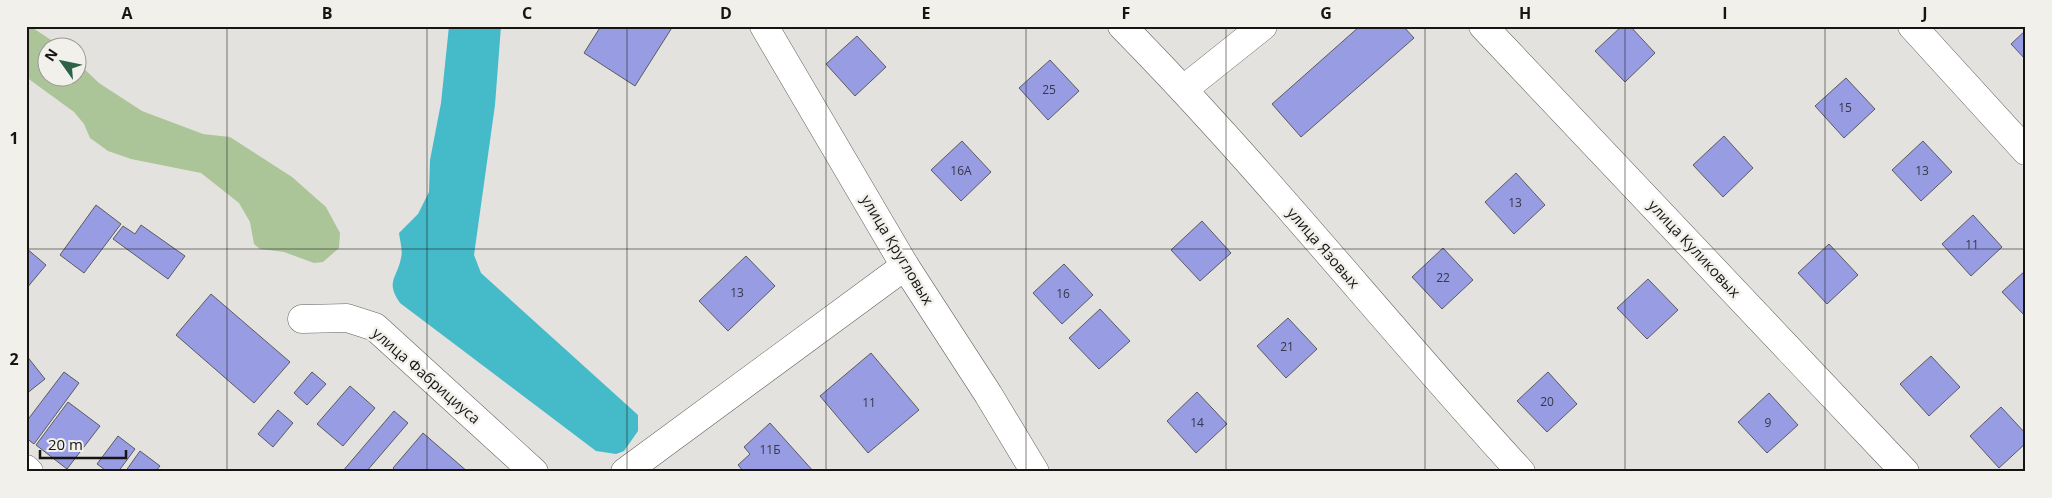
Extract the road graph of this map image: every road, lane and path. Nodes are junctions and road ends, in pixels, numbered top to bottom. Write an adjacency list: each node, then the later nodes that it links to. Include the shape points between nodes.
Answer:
1 (764, 26): 8 (street, улица Кругловых)
2 (1122, 26): 6 (street, улица Язовых)
3 (1263, 26): 6 (street)
4 (1483, 26): 16 (street, улица Куликовых)
5 (1912, 26): 7 (street)
6 (1184, 89): 15 (street, улица Язовых)
7 (2026, 151)
8 (905, 266): 13 (street); 14 (street, улица Кругловых)
9 (302, 319): 12 (street, улица Фабрициуса, via 347,318 375,327)
10 (26, 468): 11 (street)
11 (29, 472)
12 (534, 472)
13 (625, 472)
14 (1035, 472)
15 (1521, 472)
16 (1905, 472)

